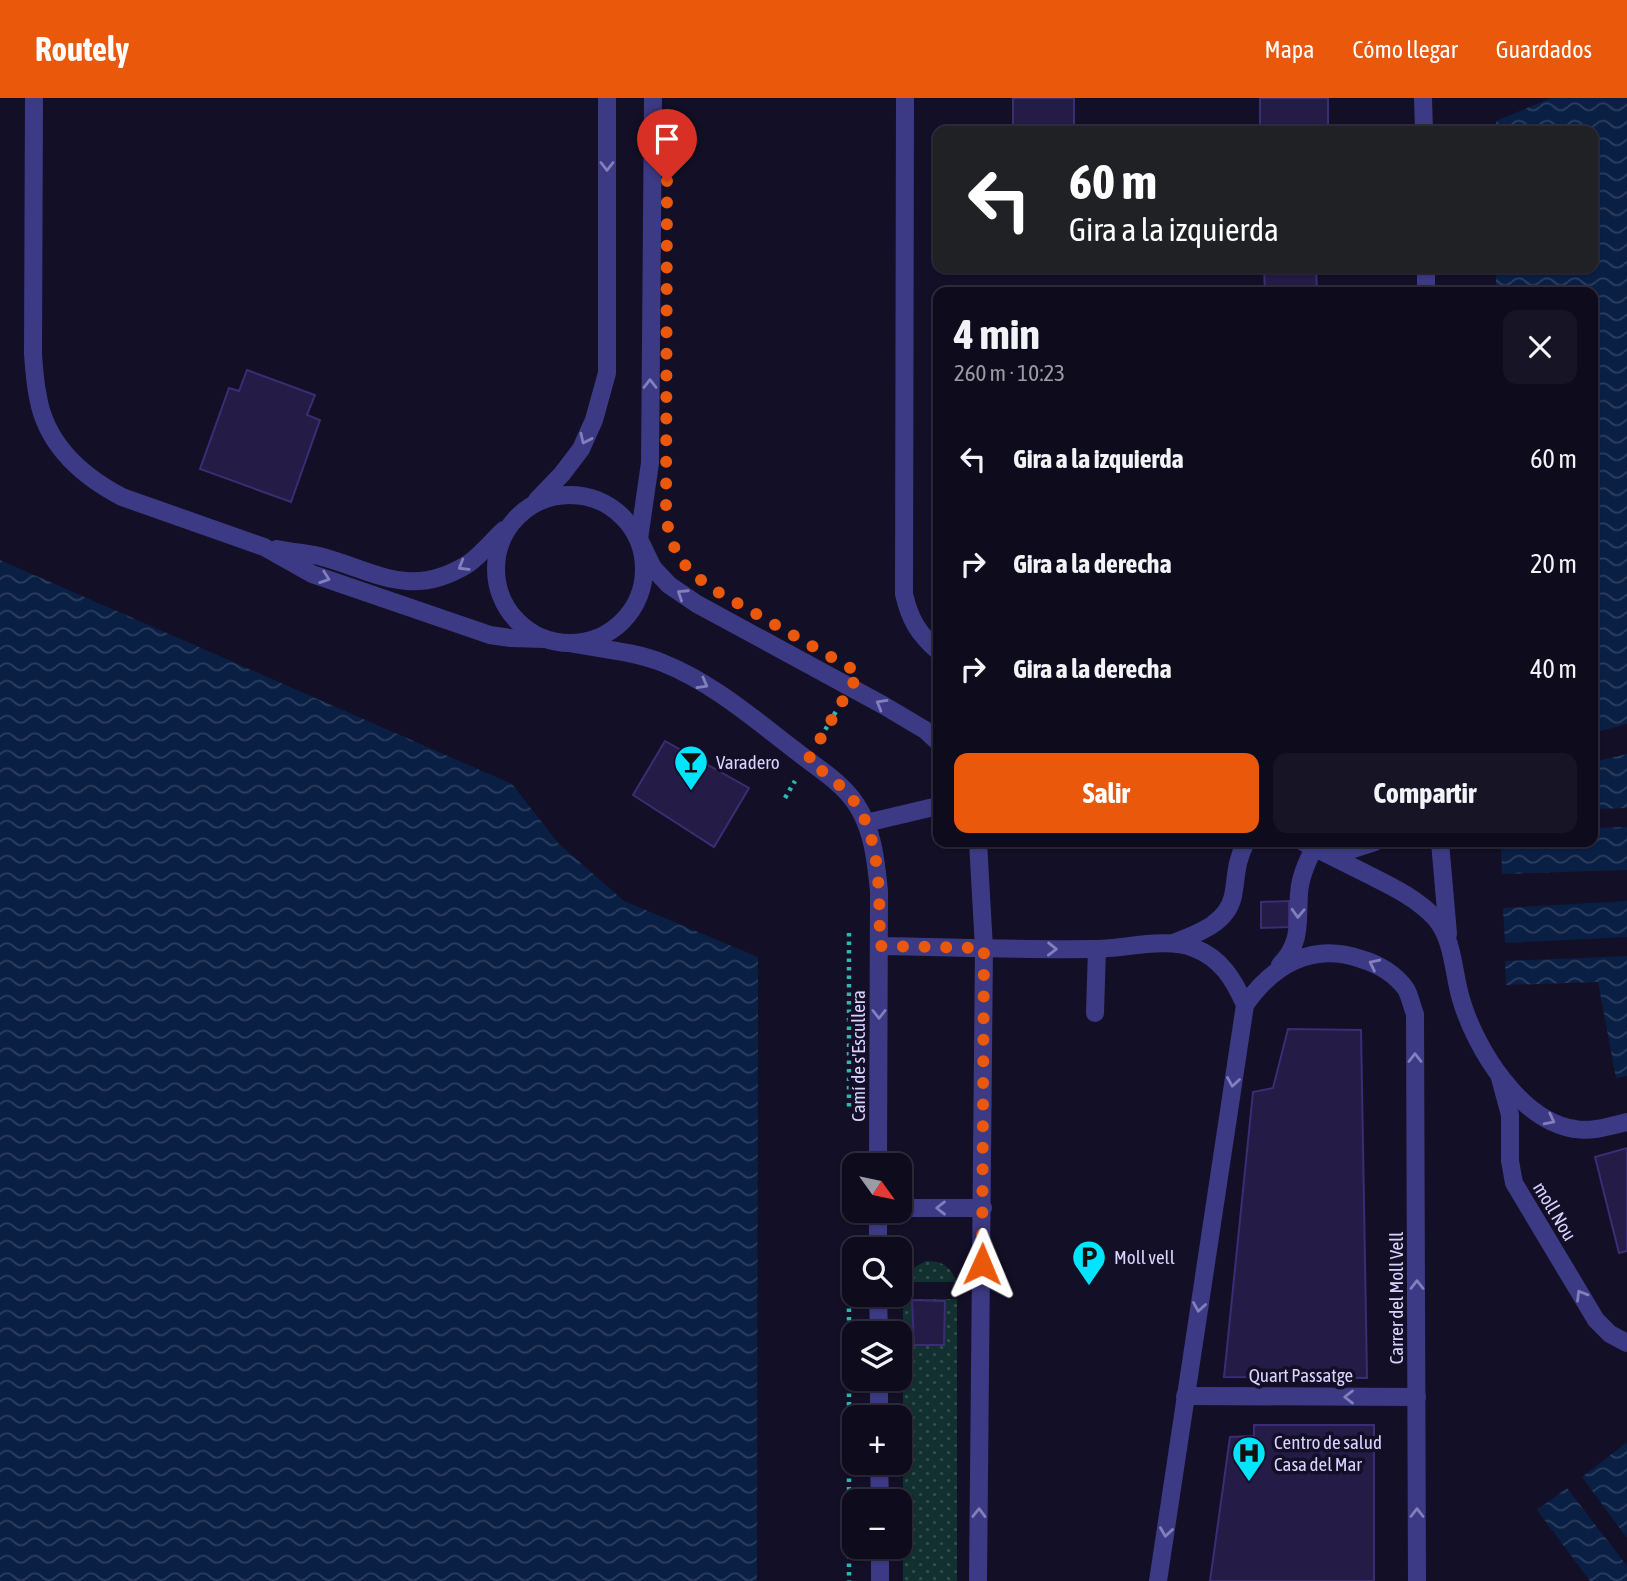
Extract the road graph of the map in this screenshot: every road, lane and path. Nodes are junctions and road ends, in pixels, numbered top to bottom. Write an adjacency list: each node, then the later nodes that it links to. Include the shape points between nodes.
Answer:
1 (34, 98): 11 (street, via 33,354 38,399 53,438 84,472 122,497)
2 (607, 98): 8 (street, one-way to 8, via 607,373 581,450)
3 (653, 98): 10 (street, one-way to 3, via 650,463)
4 (905, 98): 14 (street, via 904,594 909,615)
5 (1423, 98): 7 (street)
6 (1436, 98): 7 (street)
7 (1424, 124)
8 (533, 504): 9 (street); 10 (street, via 556,495 582,495 606,503 625,518)
9 (514, 520): 11 (street, one-way to 11, via 471,562 454,572 414,582 390,580 318,556); 12 (street, via 501,541 496,564 498,588 524,627)
10 (639, 540): 13 (street, via 644,564 642,589 631,612 614,629 593,640); 15 (street, one-way to 10, via 669,585 653,568)
11 (264, 547): 12 (street, one-way to 12, via 312,574 490,635)
12 (545, 639): 13 (street)
13 (569, 643): 17 (street, Camí de s'Escullera, one-way to 17, via 637,655 687,675 723,695)
14 (933, 647)
15 (850, 687): 16 (street, one-way to 15); 17 (path)
16 (933, 737)
17 (808, 760): 18 (path); 20 (street, Camí de s'Escullera, via 844,790)
18 (785, 798)
19 (933, 807): 20 (street)
20 (866, 823): 31 (street, Camí de s'Escullera, via 877,863)
21 (978, 847): 32 (street)
22 (1243, 847): 30 (street, via 1226,911 1207,929)
23 (1309, 847): 34 (street, one-way to 34, via 1295,945)
24 (1313, 847): 29 (street, moll Nou, via 1420,905)
25 (1315, 847): 26 (street, via 1329,852)
26 (1359, 847)
27 (1440, 847): 29 (street, moll Nou)
28 (849, 933): 38 (path)
29 (1448, 941): 37 (street, moll Nou, via 1473,1035)
30 (1173, 943): 33 (street); 35 (street, via 1191,946 1223,966)
31 (880, 946): 32 (street); 40 (street, Camí de s'Escullera, one-way to 40)
32 (984, 948): 33 (street, one-way to 33); 42 (street)
33 (1097, 949): 36 (street)
34 (1271, 975): 35 (street); 46 (street, Carrer del Moll Vell, one-way to 34, via 1415,1014 1407,990 1372,962 1347,954 1303,958)
35 (1245, 1006): 45 (street, one-way to 45)
36 (1096, 1013)
37 (1500, 1075): 39 (street, moll Nou, one-way to 39, via 1527,1106 1564,1127 1592,1130); 44 (street, moll Nou, one-way to 37, via 1596,1320 1514,1183 1510,1115)
38 (849, 1112)
39 (1627, 1122)
40 (878, 1153)
41 (912, 1208): 42 (street, one-way to 41)
42 (983, 1208): 50 (street, one-way to 42)
43 (849, 1307): 48 (path)
44 (1627, 1343)
45 (1185, 1396): 46 (street, Quart Passatge, one-way to 45); 51 (street, one-way to 51)
46 (1417, 1397): 52 (street, Carrer del Moll Vell, one-way to 46)
47 (880, 1559): 49 (street)
48 (849, 1581)
49 (880, 1581)
50 (978, 1581)
51 (1158, 1581)
52 (1417, 1581)

